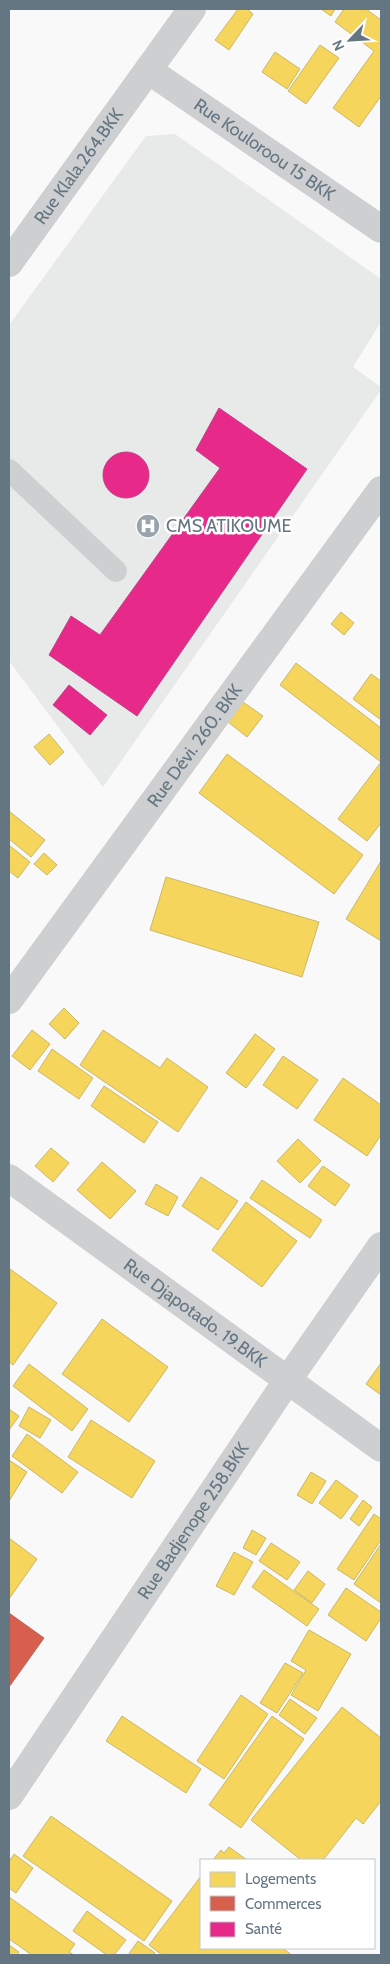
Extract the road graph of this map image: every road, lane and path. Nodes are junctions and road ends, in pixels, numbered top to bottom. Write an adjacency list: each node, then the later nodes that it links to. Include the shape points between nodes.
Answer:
1 (192, 9): 2 (street, Rue Klala.264.BKK)
2 (148, 70): 3 (street, Rue Kouloroou 15 BKK); 4 (street, Rue Klala.264.BKK)
3 (381, 229)
4 (9, 263)
5 (9, 470): 7 (lane)
6 (381, 490): 8 (street, Rue Dévi. 260. BKK)
7 (116, 571)
8 (9, 1000)
9 (9, 1178): 11 (street, Rue Djapotado. 19.BKK)
10 (381, 1246): 11 (street, Rue Badjenope 258.BKK)
11 (287, 1381): 12 (street, Rue Djapotado. 19.BKK); 13 (street, Rue Badjenope 258.BKK)
12 (381, 1448)
13 (9, 1796)

